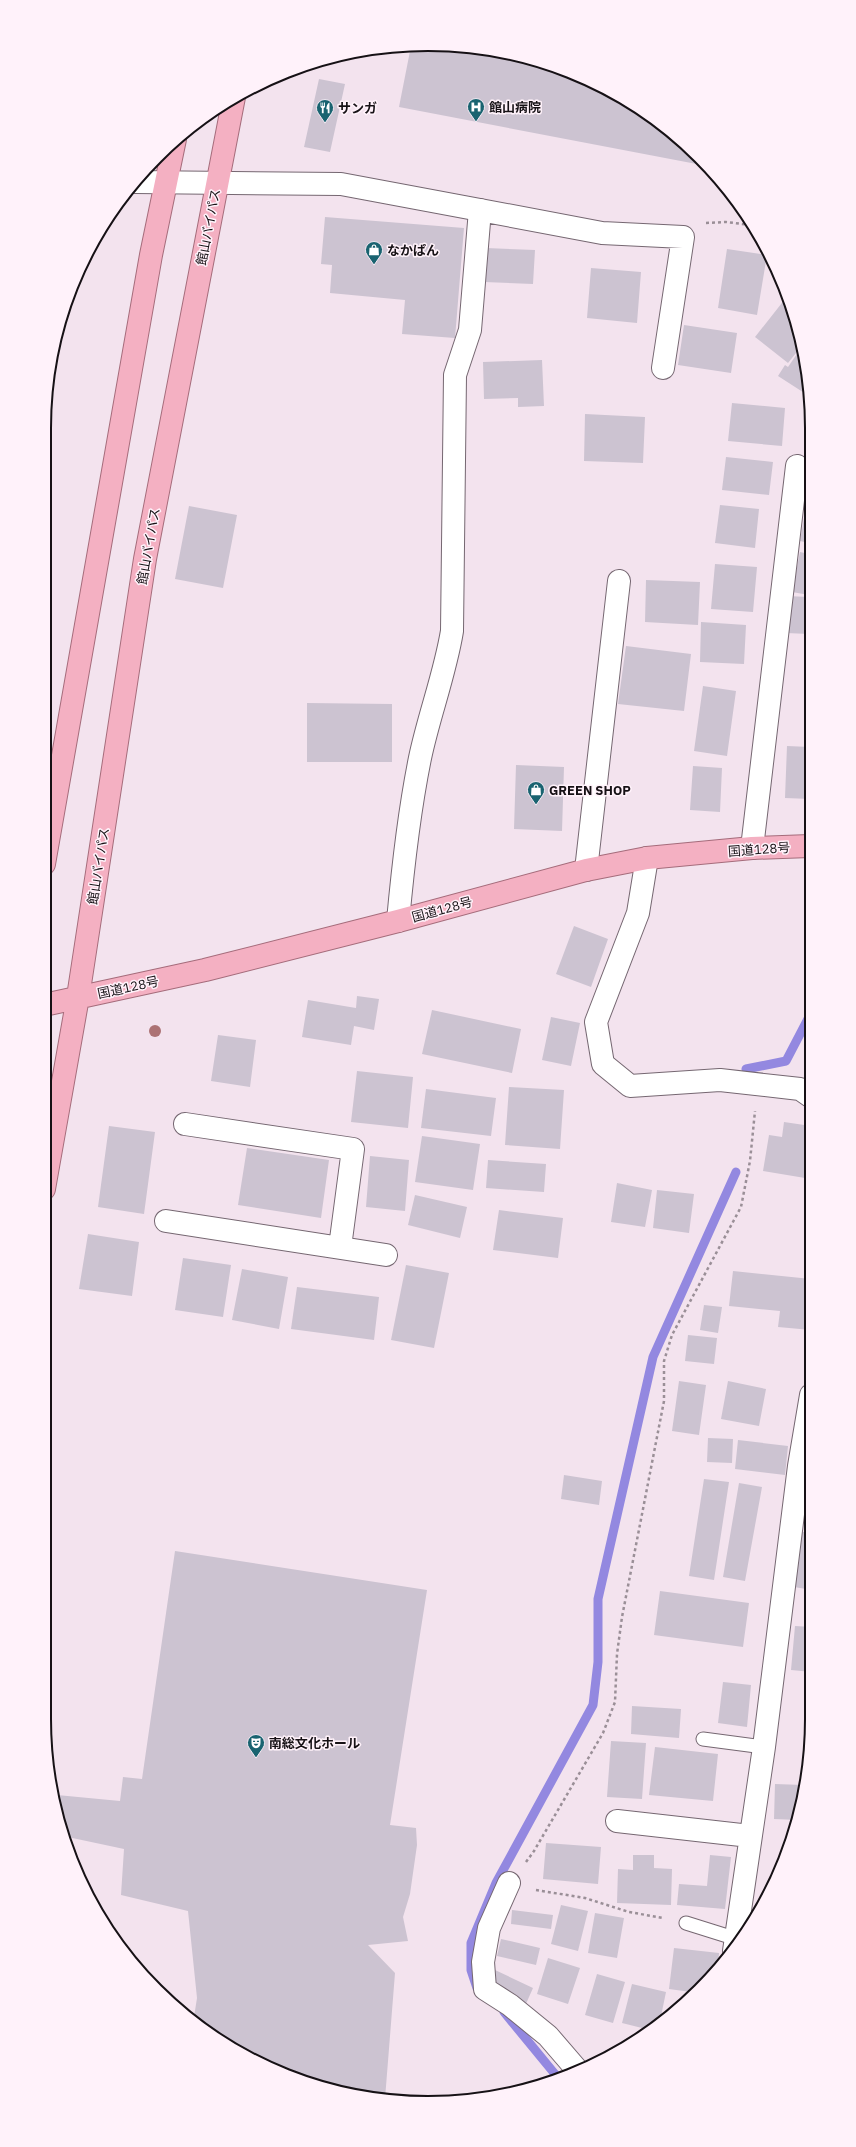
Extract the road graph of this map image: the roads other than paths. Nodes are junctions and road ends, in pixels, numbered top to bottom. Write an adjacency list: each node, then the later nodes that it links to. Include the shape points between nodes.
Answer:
1 (232, 107): 5 (highway, 館山バイパス)
2 (173, 151): 4 (highway)
3 (142, 182): 4 (street)
4 (166, 183): 5 (street); 10 (highway)
5 (216, 184): 6 (street, via 341,184); 16 (highway, 館山バイパス, via 145,559)
6 (480, 210): 7 (street, via 602,233 683,237); 15 (street, via 470,330 455,375 452,631 448,658 416,778 408,822)
7 (663, 368)
8 (796, 466): 12 (street)
9 (619, 581): 14 (street)
10 (51, 824)
11 (805, 846): 12 (highway, 国道128号)
12 (752, 848): 13 (highway, 国道128号)
13 (647, 858): 14 (highway, 国道128号); 18 (street, via 638,913 596,1022 603,1064 630,1086 720,1080 800,1089)
14 (586, 870): 15 (highway, 国道128号)
15 (398, 921): 16 (highway, 国道128号, via 205,970)
16 (78, 997): 17 (highway, 国道128号); 20 (highway, 館山バイパス)
17 (51, 1003)
18 (805, 1092)
19 (185, 1124): 22 (street, via 352,1149)
20 (51, 1149)
21 (166, 1221): 22 (street)
22 (340, 1247): 23 (street)
23 (386, 1255)
24 (805, 1430): 26 (street)
25 (703, 1739): 26 (lane)
26 (764, 1746): 28 (street)
27 (616, 1821): 28 (street)
28 (750, 1836): 31 (street)
29 (509, 1883): 33 (street, via 490,1928 483,1962 485,1989 510,2005 548,2036)
30 (686, 1923): 32 (lane)
31 (736, 1935)
32 (731, 1943)
33 (574, 2066)

